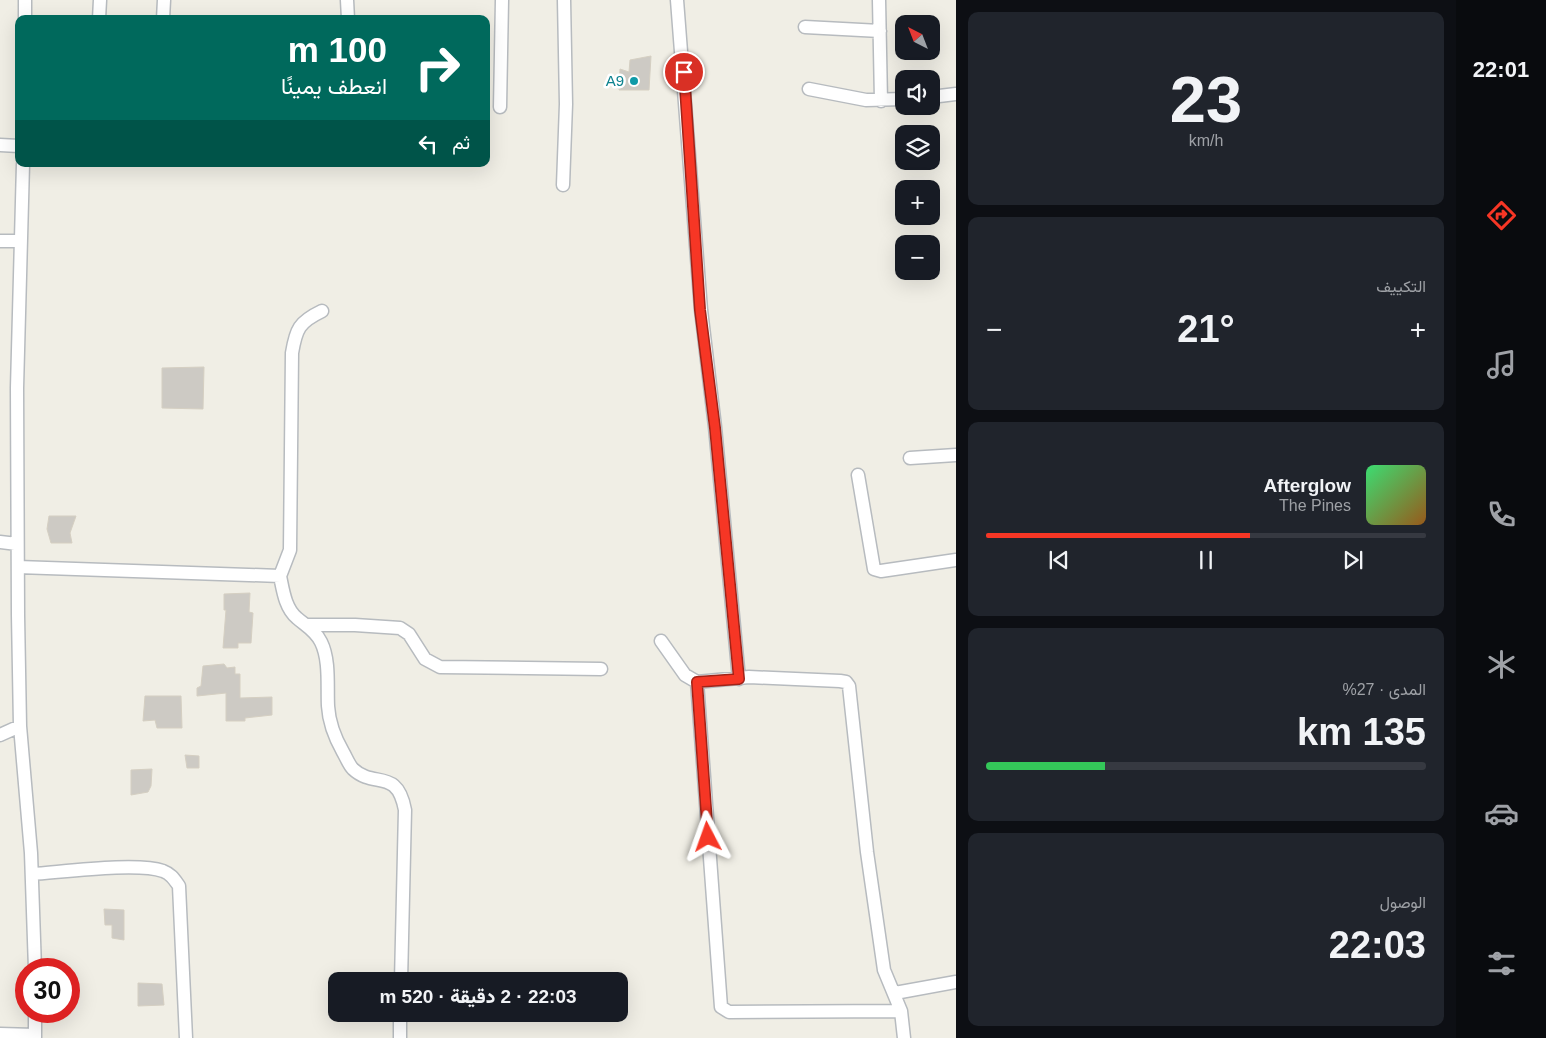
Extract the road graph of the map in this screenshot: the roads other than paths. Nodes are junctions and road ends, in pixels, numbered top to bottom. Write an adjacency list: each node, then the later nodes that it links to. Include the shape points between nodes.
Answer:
1 (25, 0): 9 (street)
2 (100, 0): 10 (street)
3 (164, 0): 11 (street)
4 (347, 0): 12 (street)
5 (502, 0): 20 (street)
6 (564, 0): 24 (street, via 566,104)
7 (678, 0): 39 (street, via 700,310 715,428)
8 (879, 0): 14 (street)
9 (25, 15)
10 (100, 15)
11 (163, 15)
12 (348, 15)
13 (805, 27): 14 (street)
14 (880, 31): 19 (street)
15 (809, 89): 19 (street)
16 (956, 94): 17 (street)
17 (940, 96)
18 (895, 100): 19 (street)
19 (881, 101)
20 (500, 107)
21 (0, 146): 22 (street)
22 (15, 146)
23 (23, 167): 26 (street)
24 (563, 184)
25 (0, 241): 26 (street)
26 (21, 241): 32 (street, via 16,415)
27 (322, 312): 35 (street, via 306,319 294,338 290,550)
28 (956, 455): 29 (street)
29 (910, 458)
30 (858, 475): 33 (street, via 874,569 881,571)
31 (0, 542): 32 (street)
32 (17, 544): 34 (street)
33 (956, 560)
34 (18, 567): 35 (street); 41 (street)
35 (280, 576): 36 (street, via 288,606 295,617)
36 (306, 624): 38 (street, via 400,628 409,634 425,659 440,666); 45 (street, via 322,643 330,718 338,743 352,768 385,780 402,795 405,810)
37 (661, 641): 40 (street, via 685,675)
38 (601, 669)
39 (739, 679): 40 (street); 47 (street, via 840,681 849,686 884,970)
40 (697, 682): 48 (street, via 721,1007 729,1012)
41 (20, 726): 42 (street); 43 (street)
42 (0, 735)
43 (32, 874): 44 (street); 53 (street, via 143,867 171,875 179,886)
44 (35, 958)
45 (401, 972)
46 (956, 982): 47 (street)
47 (896, 993): 48 (street)
48 (901, 1011): 55 (street)
49 (400, 1022): 54 (street)
50 (36, 1023): 52 (street)
51 (0, 1034): 52 (street)
52 (35, 1036)
53 (186, 1038)
54 (400, 1038)
55 (904, 1038)

